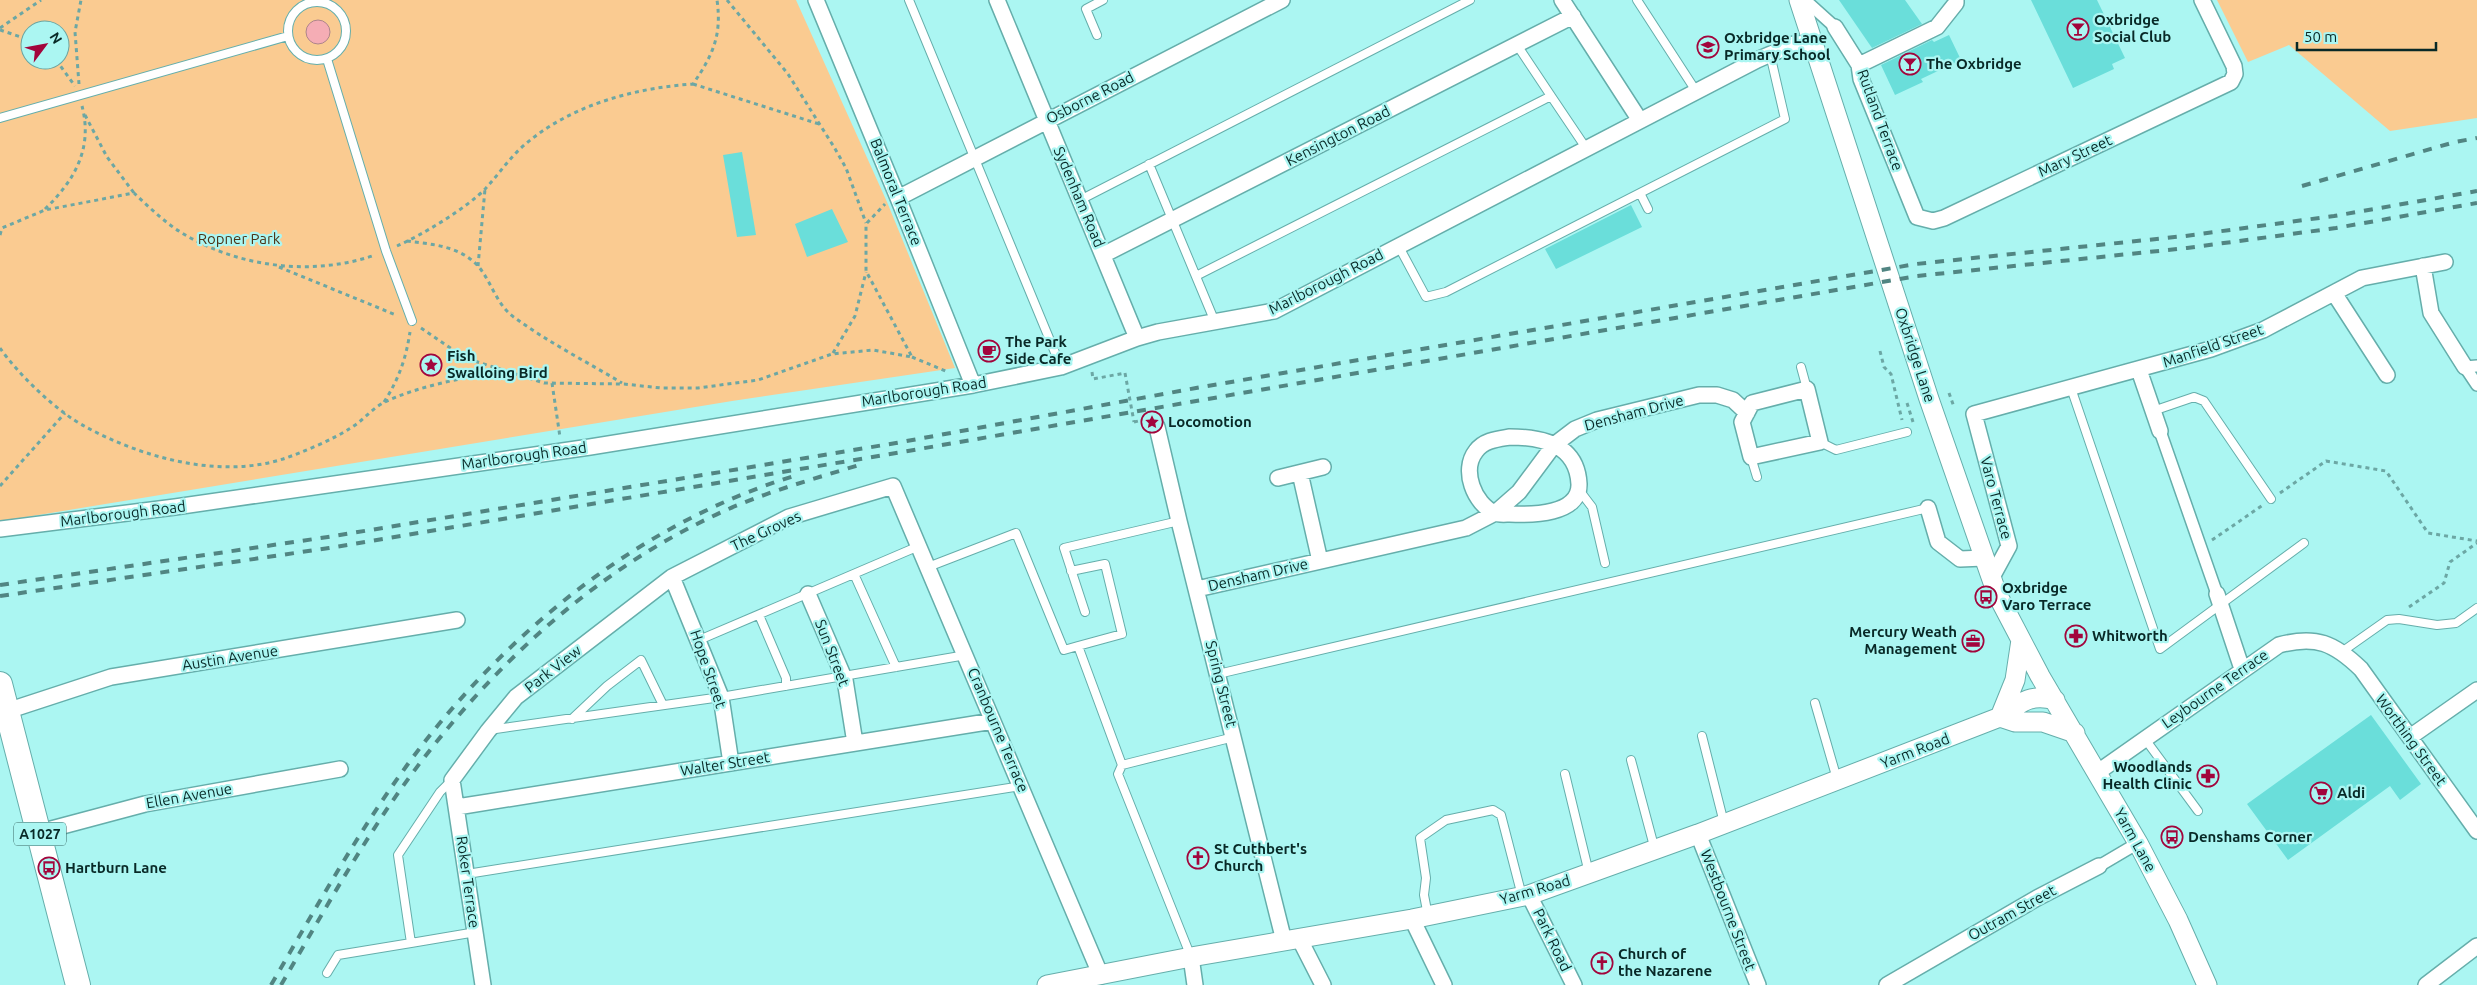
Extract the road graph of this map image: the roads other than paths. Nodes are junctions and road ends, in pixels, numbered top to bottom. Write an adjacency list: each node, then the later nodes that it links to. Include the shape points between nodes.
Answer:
1 (816, 0): 34 (street, Balmoral Terrace)
2 (909, 0): 31 (lane)
3 (997, 0): 28 (street, Sydenham Road)
4 (1082, 0): 15 (lane)
5 (1103, 0): 15 (lane)
6 (1282, 0): 28 (street, Osborne Road)
7 (1470, 0): 32 (lane)
8 (1562, 0): 16 (street)
9 (1637, 0): 25 (lane)
10 (1799, 0): 20 (street, Oxbridge Lane)
11 (1805, 0): 17 (street)
12 (1956, 0): 24 (street, via 1937,27)
13 (2202, 0): 37 (street, Mary Street, via 2234,66 2231,82 1944,218 1934,221)
14 (307, 2): 19 (lane, via 290,20); 23 (lane, via 328,4 342,17 345,36 342,46)
15 (1086, 8): 18 (lane)
16 (1572, 16): 21 (street, Kensington Road); 29 (street)
17 (1835, 27): 24 (street, Rutland Terrace)
18 (1097, 35)
19 (288, 36): 23 (lane, via 298,54 317,60); 27 (lane)
20 (1813, 43): 22 (street, Marlborough Road, via 1794,44); 79 (street, Oxbridge Lane)
21 (1517, 45): 26 (lane); 38 (street, Kensington Road)
22 (1770, 54): 25 (street, Marlborough Road); 33 (lane, via 1785,119)
23 (327, 58): 45 (lane, via 386,251)
24 (1860, 65): 37 (street, Rutland Terrace, via 1861,79)
25 (1696, 91): 29 (street, Marlborough Road)
26 (1551, 96): 30 (lane); 43 (lane)
27 (0, 118)
28 (1046, 120): 31 (street, Osborne Road); 35 (street, Sydenham Road)
29 (1639, 120): 30 (street, Marlborough Road)
30 (1586, 148): 39 (street, Marlborough Road)
31 (975, 158): 34 (street, Osborne Road); 49 (lane)
32 (1149, 164): 35 (lane); 38 (lane)
33 (1640, 193): 36 (lane); 39 (lane, via 1446,292 1426,297)
34 (898, 198): 53 (street, Balmoral Terrace)
35 (1080, 200): 40 (street, Sydenham Road)
36 (1648, 209)
37 (1917, 217)
38 (1173, 220): 40 (street, Kensington Road); 43 (lane)
39 (1398, 245): 46 (street, Marlborough Road, via 1274,311)
40 (1104, 255): 47 (street, Sydenham Road)
41 (2445, 262): 42 (street, Manfield Street)
42 (2424, 266): 44 (street, Manfield Street, via 2362,278); 48 (street, via 2431,313)
43 (1196, 276): 46 (lane)
44 (2334, 293): 51 (street, Manfield Street, via 2263,330); 52 (street)
45 (412, 321)
46 (1215, 322): 47 (street, Marlborough Road)
47 (1137, 338): 49 (street, Marlborough Road)
48 (2471, 366): 54 (street)
49 (1061, 367): 53 (street, Marlborough Road)
50 (1802, 367): 56 (lane)
51 (2138, 370): 55 (street, Manfield Street); 57 (street)
52 (2387, 374)
53 (973, 385): 76 (street, Marlborough Road, via 590,447 175,508)
54 (2477, 385)
55 (2071, 388): 59 (street, Manfield Street); 89 (lane, via 2160,649)
56 (1807, 389): 58 (street, via 1752,403); 63 (street)
57 (2153, 411): 62 (street); 72 (lane, via 2194,397 2204,401)
58 (1748, 412): 64 (street, Densham Drive, via 1732,400 1718,395 1699,395 1597,420 1575,429); 65 (street, via 1742,422)
59 (1974, 414): 86 (street, Varo Terrace, via 2009,546)
60 (1158, 427): 75 (street, Spring Street)
61 (1905, 429): 63 (lane, via 1836,450)
62 (2160, 431): 89 (street)
63 (1820, 442): 65 (street)
64 (1554, 445): 71 (street, via 1568,453 1578,472); 74 (street, Densham Drive, via 1519,492); 74 (street, via 1536,438 1510,437 1484,444 1476,451 1470,462 1472,486 1480,500)
65 (1751, 457): 68 (lane)
66 (1323, 467): 67 (street)
67 (1300, 473): 69 (street); 80 (street, Densham Drive)
68 (1756, 477)
69 (1278, 478)
70 (893, 486): 78 (street, Cranbourne Terrace); 85 (street, The Groves, via 788,517)
71 (1579, 490): 74 (street, via 1571,503 1558,509 1523,514); 81 (lane, via 1592,507)
72 (2272, 499)
73 (1928, 508): 79 (street, via 1938,542 1960,559); 101 (lane)
74 (1496, 513): 80 (street, Densham Drive, via 1466,528)
75 (1179, 521): 83 (lane, via 1064,548); 87 (street, Spring Street)
76 (0, 529)
77 (2304, 543): 89 (lane)
78 (919, 546): 82 (street, Cranbourne Terrace); 84 (lane)
79 (1984, 558): 86 (street, Oxbridge Lane)
80 (1320, 561): 87 (street, Densham Drive)
81 (1605, 563)
82 (928, 567): 96 (lane, via 1016,533 1064,650); 98 (street, Cranbourne Terrace)
83 (1072, 571): 91 (lane); 96 (lane, via 1105,564 1122,634)
84 (854, 574): 88 (lane); 99 (lane)
85 (672, 577): 94 (street, Hope Street); 114 (street, Park View, via 516,698)
86 (1992, 580): 95 (street, Oxbridge Lane)
87 (1197, 589): 101 (street, Spring Street)
88 (808, 594): 92 (lane); 102 (street, Sun Street)
89 (2218, 599): 100 (street)
90 (2477, 608): 97 (lane, via 2456,623 2437,625 2387,620)
91 (1085, 612)
92 (759, 615): 94 (lane); 104 (lane, via 786,678)
93 (457, 620): 110 (street, Austin Avenue, via 111,678)
94 (699, 640): 106 (street, Hope Street)
95 (2021, 640): 107 (street, Oxbridge Lane); 112 (street, via 2015,680)
96 (1078, 646): 123 (lane)
97 (2343, 651): 100 (street, Leybourne Terrace, via 2322,642 2300,640 2279,645); 118 (street, Worthing Street, via 2361,669)
98 (966, 655): 99 (lane); 113 (street, Cranbourne Terrace)
99 (896, 667): 102 (lane)
100 (2242, 669): 119 (street, Leybourne Terrace)
101 (1218, 674): 117 (street, Spring Street)
102 (844, 676): 104 (lane); 120 (street, Sun Street)
103 (0, 684): 110 (main road, A1027)
104 (786, 686): 106 (lane)
105 (2477, 690): 118 (street)
106 (720, 697): 109 (lane); 122 (street, Hope Street)
107 (2055, 700): 112 (street, Yarm Road, via 2041,696 2025,700); 115 (street, Yarm Lane)
108 (1815, 703): 128 (lane)
109 (663, 705): 111 (lane); 111 (lane, via 642,660)
110 (7, 711): 134 (main road, A1027)
111 (572, 718): 114 (lane)
112 (2000, 718): 115 (street, via 2015,722 2043,722); 128 (street, Yarm Road)
113 (993, 721): 120 (street, Walter Street); 129 (street, Cranbourne Terrace)
114 (488, 731): 127 (street, Park View)
115 (2075, 733): 125 (street, Yarm Lane)
116 (1702, 736): 132 (lane)
117 (1234, 737): 123 (lane); 144 (street, Spring Street)
118 (2410, 737): 133 (street, Worthing Street)
119 (2145, 739): 125 (street, Leybourne Terrace); 131 (lane)
120 (855, 743): 122 (street, Walter Street)
121 (1631, 760): 137 (lane)
122 (731, 763): 130 (street, Walter Street)
123 (1122, 765): 147 (lane, via 1118,774)
124 (340, 769): 134 (street, Ellen Avenue, via 145,804)
125 (2098, 772): 136 (street, Yarm Lane)
126 (1565, 774): 139 (lane)
127 (452, 780): 130 (street, Roker Terrace); 145 (lane, via 440,792 398,855)
128 (1838, 780): 132 (street, Yarm Road)
129 (1021, 786): 140 (lane); 149 (street, Cranbourne Terrace)
130 (457, 807): 140 (street, Roker Terrace)
131 (2198, 811)
132 (1724, 823): 135 (street, Yarm Road)
133 (2477, 831)
134 (40, 832): 150 (main road, A1027)
135 (1698, 834): 137 (street, Yarm Road); 157 (street, Westbourne Street)
136 (2138, 843): 138 (street, Outram Street); 159 (street, Yarm Lane)
137 (1655, 850): 139 (street, Yarm Road)
138 (2099, 866): 158 (street, Outram Street)
139 (1590, 873): 141 (street, Yarm Road)
140 (467, 874): 143 (street, Roker Terrace)
141 (1526, 896): 142 (street, Yarm Road); 142 (lane, via 1502,815 1493,810 1446,820 1420,838 1426,878); 156 (street, Park Road)
142 (1420, 917): 144 (street, Yarm Road); 155 (street)
143 (476, 932): 145 (lane); 151 (street, Roker Terrace)
144 (1292, 940): 147 (street, Yarm Road); 154 (street, Spring Street)
145 (411, 943): 148 (lane, via 338,955)
146 (2477, 946): 160 (street)
147 (1190, 957): 149 (street, Yarm Road); 153 (street)
148 (328, 973)
149 (1101, 976): 152 (street, Yarm Road)
150 (78, 985)
151 (484, 985)
152 (1047, 985)
153 (1195, 985)
154 (1323, 985)
155 (1444, 985)
156 (1574, 985)
157 (1758, 985)
158 (1887, 985)
159 (2207, 985)
160 (2426, 985)

